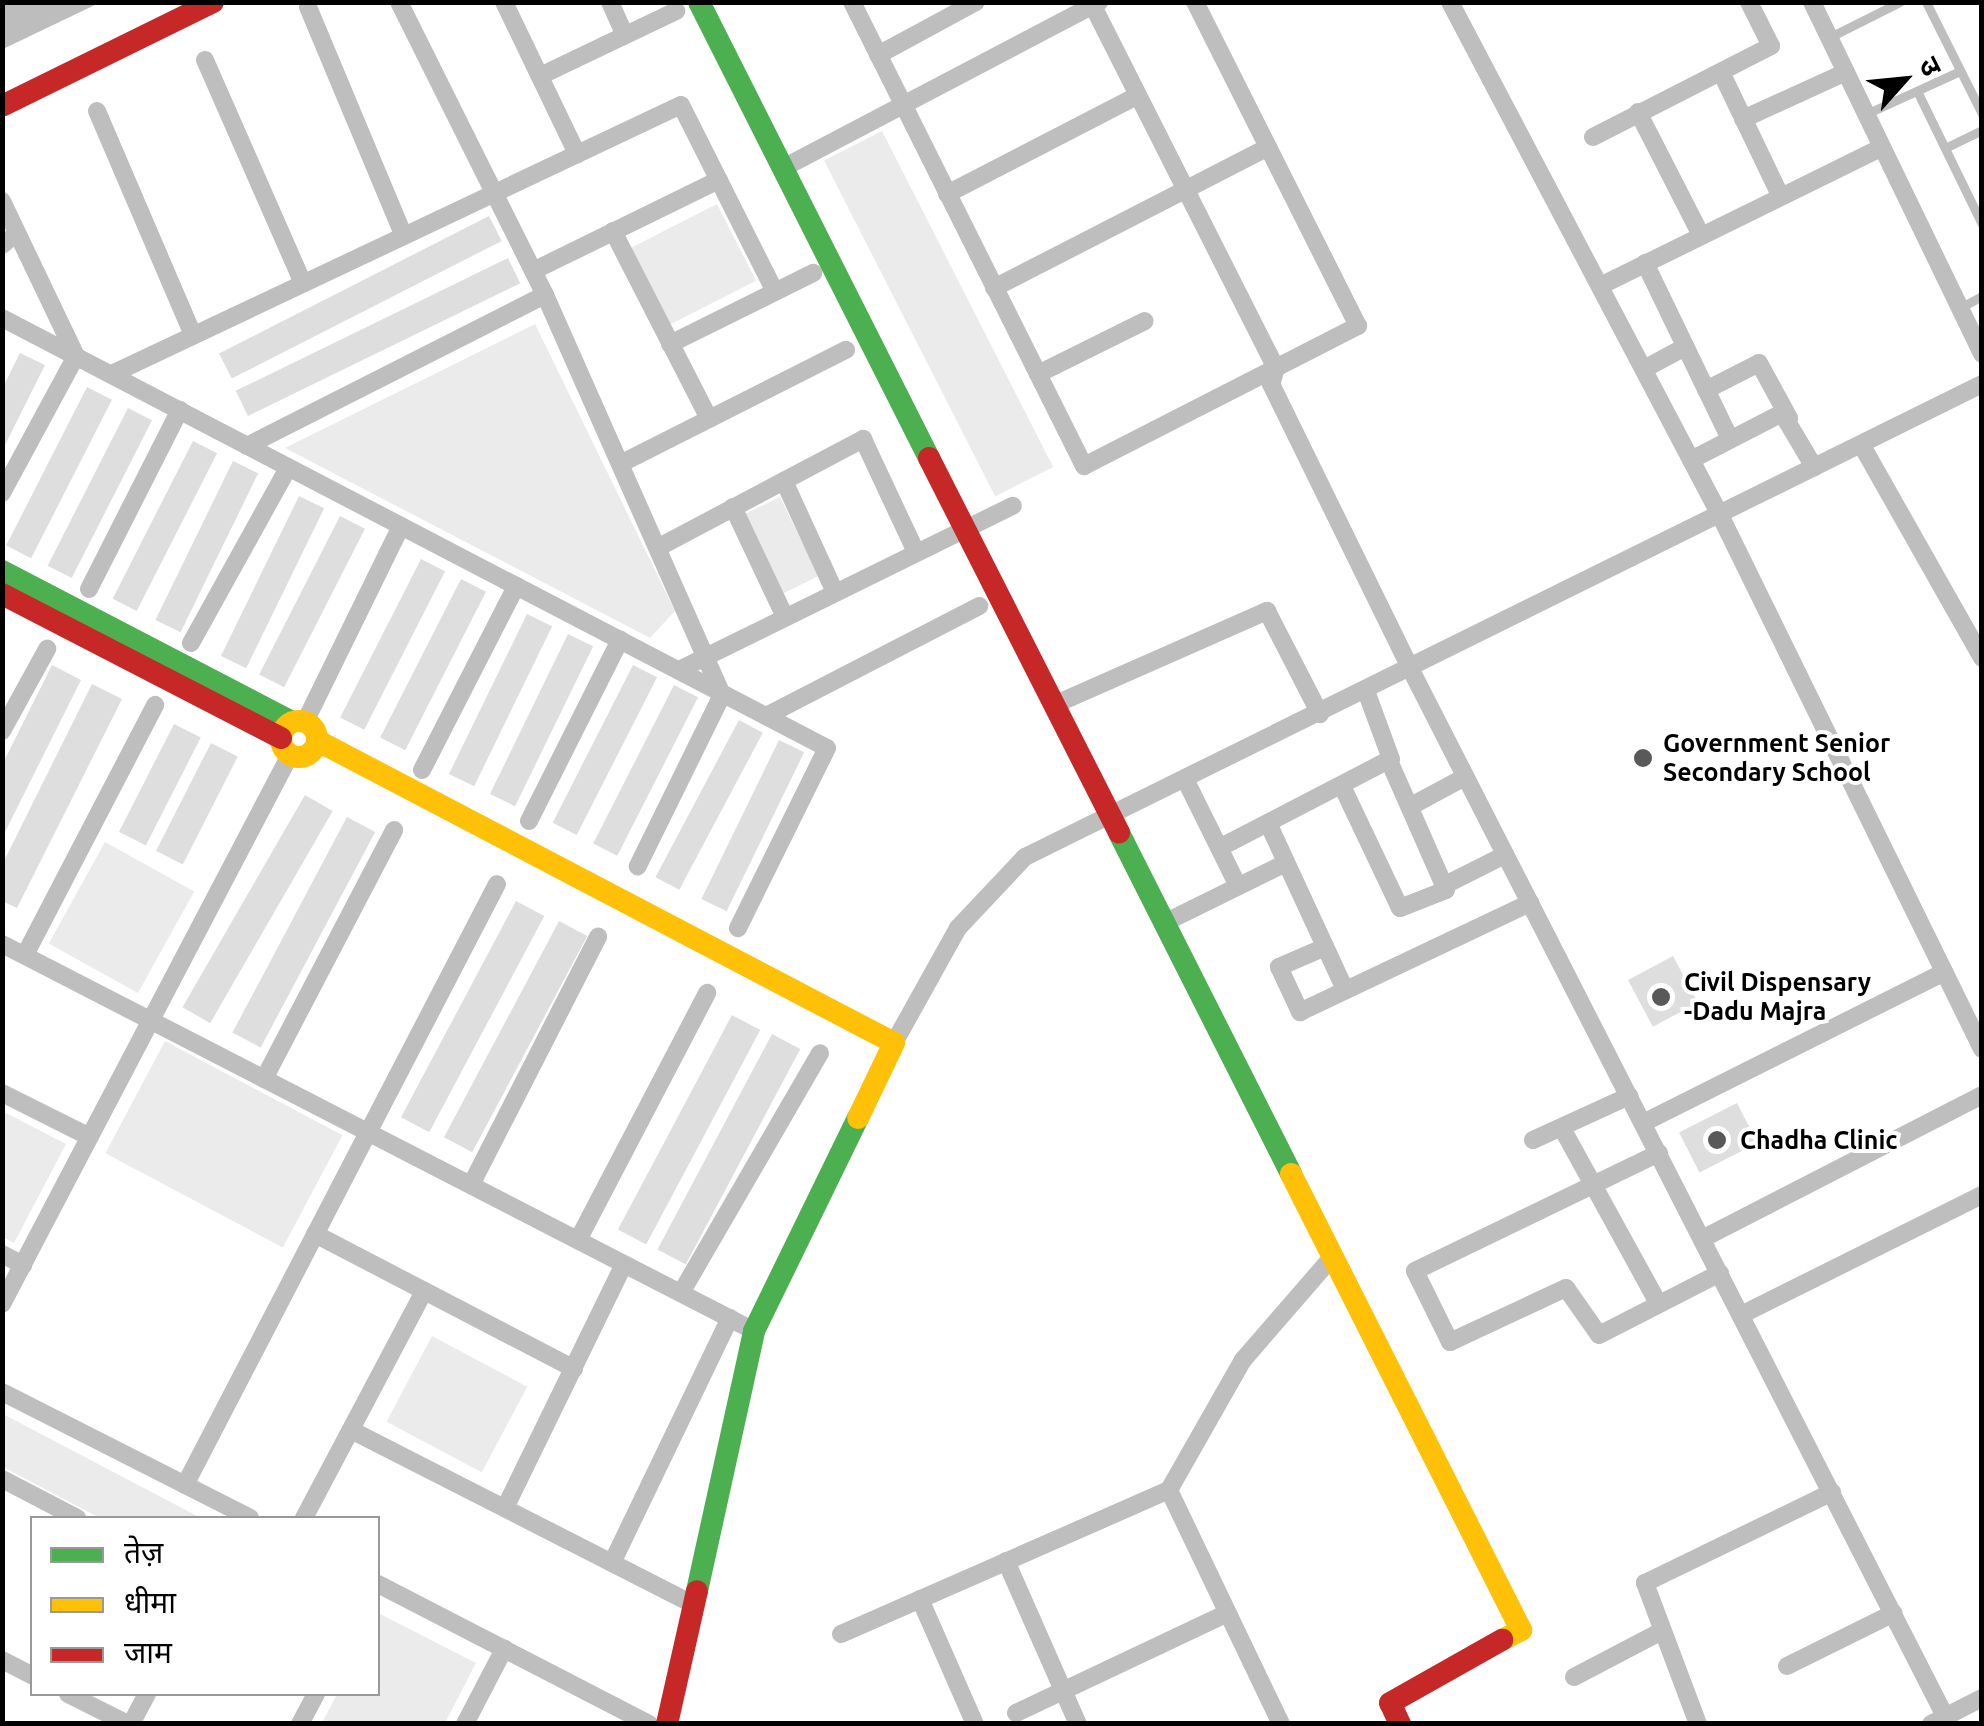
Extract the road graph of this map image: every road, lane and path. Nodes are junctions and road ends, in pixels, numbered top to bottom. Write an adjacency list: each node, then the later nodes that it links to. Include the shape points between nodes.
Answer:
1 (213, 2): 28 (street)
2 (399, 2): 45 (street)
3 (504, 2): 24 (street)
4 (610, 2): 17 (street)
5 (699, 2): 40 (street)
6 (852, 2): 19 (street)
7 (976, 2): 19 (street)
8 (1195, 2): 36 (street)
9 (1450, 2): 55 (street)
10 (1749, 2): 21 (street, via 1772,46)
11 (1812, 2): 18 (street)
12 (1900, 2): 18 (lane)
13 (1926, 2): 23 (lane)
14 (1096, 4): 26 (street); 27 (street)
15 (308, 7): 50 (street)
16 (676, 11): 17 (street)
17 (625, 35): 24 (street)
18 (1829, 37): 22 (street)
19 (878, 54): 27 (street)
20 (206, 60): 54 (street)
21 (1720, 72): 30 (street); 33 (street)
22 (1846, 72): 31 (street); 33 (street)
23 (1960, 72): 25 (lane); 32 (lane)
24 (540, 76): 39 (street)
25 (1917, 91): 31 (lane); 38 (lane)
26 (1137, 96): 42 (street); 43 (street)
27 (902, 105): 40 (street); 43 (street)
28 (2, 106)
29 (97, 110): 63 (street)
30 (1638, 112): 35 (street); 49 (street)
31 (1866, 114): 37 (street)
32 (1982, 114)
33 (1744, 120): 44 (street)
34 (1982, 130): 38 (lane)
35 (1592, 137)
36 (1268, 146): 42 (street); 69 (street, via 1358,326)
37 (1882, 147): 44 (street); 60 (street)
38 (1945, 148): 47 (lane)
39 (578, 154): 41 (street, via 682,105); 45 (street)
40 (783, 168): 90 (street)
41 (719, 180): 48 (street); 57 (street)
42 (1185, 189): 56 (street); 69 (street)
43 (947, 194): 56 (street)
44 (1780, 195): 49 (street)
45 (495, 196): 50 (street); 52 (street)
46 (2, 200): 68 (street)
47 (1981, 223)
48 (614, 231): 52 (street); 64 (street)
49 (1701, 235): 51 (street)
50 (404, 236): 54 (street)
51 (1645, 264): 55 (street); 65 (street)
52 (533, 271): 58 (street)
53 (813, 273): 57 (street)
54 (304, 284): 63 (street)
55 (1600, 286): 70 (street)
56 (994, 288): 72 (street)
57 (775, 292): 64 (street)
58 (545, 295): 80 (street); 82 (street)
59 (1982, 296): 60 (lane)
60 (1960, 308): 67 (street)
61 (2, 318): 68 (street)
62 (1145, 320): 72 (street)
63 (193, 335): 71 (street)
64 (670, 344): 77 (street)
65 (1685, 347): 70 (street); 74 (street)
66 (846, 350): 77 (street)
67 (1982, 354)
68 (76, 356): 71 (street); 86 (street)
69 (1276, 368): 72 (street, via 1084,466); 106 (street, via 1271,384)
70 (1644, 369): 81 (street)
71 (112, 374): 75 (street)
72 (1038, 374)
73 (1982, 384): 79 (street)
74 (1706, 390): 76 (street, via 1759,363); 78 (street)
75 (180, 410): 80 (street); 96 (street)
76 (1789, 418): 78 (street, via 1776,414); 83 (street)
77 (710, 419): 82 (street)
78 (1730, 439): 81 (street)
79 (1861, 444): 83 (street); 105 (street)
80 (247, 446): 84 (street)
81 (1691, 460): 89 (street)
82 (622, 463): 92 (street)
83 (1814, 466): 89 (street)
84 (288, 468): 91 (street); 102 (street)
85 (784, 481): 87 (street); 93 (street, via 864,440); 97 (street)
86 (2, 494)
87 (733, 506): 92 (street); 100 (street)
88 (1012, 506): 90 (street)
89 (1720, 513): 106 (street); 140 (street)
90 (964, 523): 93 (street); 110 (street)
91 (402, 526): 95 (street); 115 (street)
92 (661, 546): 104 (street)
93 (914, 548): 97 (street)
94 (2, 571): 115 (street)
95 (516, 586): 101 (street); 117 (street)
96 (89, 589)
97 (834, 590): 100 (street)
98 (2, 594): 115 (street)
99 (979, 606): 113 (street)
100 (784, 615): 104 (street)
101 (620, 640): 107 (street); 123 (street)
102 (190, 644)
103 (47, 649): 114 (street)
104 (710, 655): 107 (street); 109 (street)
105 (1982, 658)
106 (1410, 668): 108 (street); 118 (street)
107 (680, 670): 109 (street)
108 (1366, 691): 112 (street); 116 (street, via 1394,751)
109 (722, 695): 113 (street); 129 (street)
110 (1056, 704): 112 (street, via 1267,611); 122 (street)
111 (155, 706): 139 (street)
112 (1320, 714): 119 (street)
113 (766, 716): 135 (street, via 828,748)
114 (2, 730)
115 (297, 736): 143 (street); 144 (street)
116 (1389, 761): 120 (street); 121 (street)
117 (422, 770)
118 (1466, 777): 121 (street); 127 (street)
119 (1187, 783): 122 (street); 126 (street)
120 (1342, 786): 124 (street); 131 (street, via 1400,908)
121 (1411, 806): 131 (street)
122 (1115, 820): 134 (street); 144 (street, via 1025,857 994,882)
123 (529, 821)
124 (1268, 824): 126 (street); 128 (street)
125 (394, 830): 147 (street)
126 (1221, 847): 132 (street)
127 (1506, 855): 131 (street); 133 (street)
128 (1286, 864): 132 (street); 138 (street)
129 (638, 866)
130 (497, 884): 153 (street)
131 (1448, 884)
132 (1238, 886): 134 (street)
133 (1530, 903): 141 (street); 150 (street)
134 (1166, 922): 164 (street)
135 (738, 928)
136 (598, 937): 157 (street)
137 (2, 944): 139 (street)
138 (1323, 948): 141 (street); 141 (street, via 1278,967 1300,1012)
139 (26, 956): 143 (street)
140 (1944, 972): 145 (street); 151 (street)
141 (1346, 990)
142 (707, 994): 162 (street)
143 (151, 1020): 147 (street); 154 (street)
144 (894, 1042): 174 (street)
145 (1982, 1049)
146 (820, 1053): 169 (street)
147 (264, 1078): 153 (street)
148 (2, 1092): 154 (street)
149 (1982, 1095): 161 (street)
150 (1629, 1096): 151 (street); 152 (street)
151 (1643, 1123): 156 (street)
152 (1563, 1130): 155 (street); 158 (street)
153 (366, 1131): 157 (street); 160 (street)
154 (90, 1137): 166 (street)
155 (1533, 1140)
156 (1658, 1153): 158 (street); 161 (street)
157 (471, 1185): 162 (street)
158 (1594, 1185): 170 (street); 170 (street, via 1415,1271 1450,1342 1566,1288 1599,1335)
159 (1982, 1195): 172 (street)
160 (314, 1234): 168 (street); 179 (street)
161 (1702, 1239): 167 (street)
162 (578, 1240): 165 (street)
163 (2, 1254): 166 (street)
164 (1334, 1256): 180 (street, via 1243,1360); 215 (street, via 1521,1630 1390,1703)
165 (624, 1264): 169 (street); 175 (street)
166 (23, 1265): 171 (street)
167 (1720, 1273): 170 (street); 172 (street)
168 (424, 1291): 175 (street); 177 (street)
169 (680, 1293): 173 (street)
170 (1658, 1303)
171 (2, 1304)
172 (1741, 1315): 181 (street)
173 (730, 1318): 174 (street); 187 (street)
174 (754, 1331): 190 (street)
175 (574, 1369): 182 (street)
176 (2, 1392): 179 (street)
177 (351, 1430): 182 (street); 185 (street)
178 (2, 1479): 183 (street)
179 (185, 1485): 184 (street)
180 (1169, 1490): 186 (street); 191 (street)
181 (1832, 1492): 192 (street); 193 (street, via 1645,1583)
182 (505, 1508): 187 (street)
183 (73, 1516)
184 (242, 1516)
185 (305, 1516)
186 (1006, 1562): 189 (street); 200 (street)
187 (612, 1563): 190 (street)
188 (380, 1585): 195 (street)
189 (920, 1599): 194 (street); 212 (street)
190 (691, 1603): 211 (street)
191 (1228, 1613): 200 (street); 214 (street)
192 (1894, 1613): 197 (street); 206 (street)
193 (1660, 1632): 199 (street); 216 (street)
194 (841, 1634)
195 (504, 1649): 209 (street); 210 (street)
196 (2, 1660): 198 (street)
197 (1787, 1666)
198 (30, 1675)
199 (1574, 1677)
200 (1062, 1688): 205 (street); 213 (street)
201 (72, 1696): 207 (street)
202 (146, 1696): 207 (street)
203 (315, 1696): 208 (street)
204 (1982, 1698): 206 (street)
205 (1016, 1713)
206 (1942, 1721)
207 (129, 1724)
208 (300, 1724)
209 (465, 1724)
210 (650, 1724)
211 (667, 1724)
212 (975, 1724)
213 (1078, 1724)
214 (1281, 1724)
215 (1400, 1724)
216 (1698, 1724)

